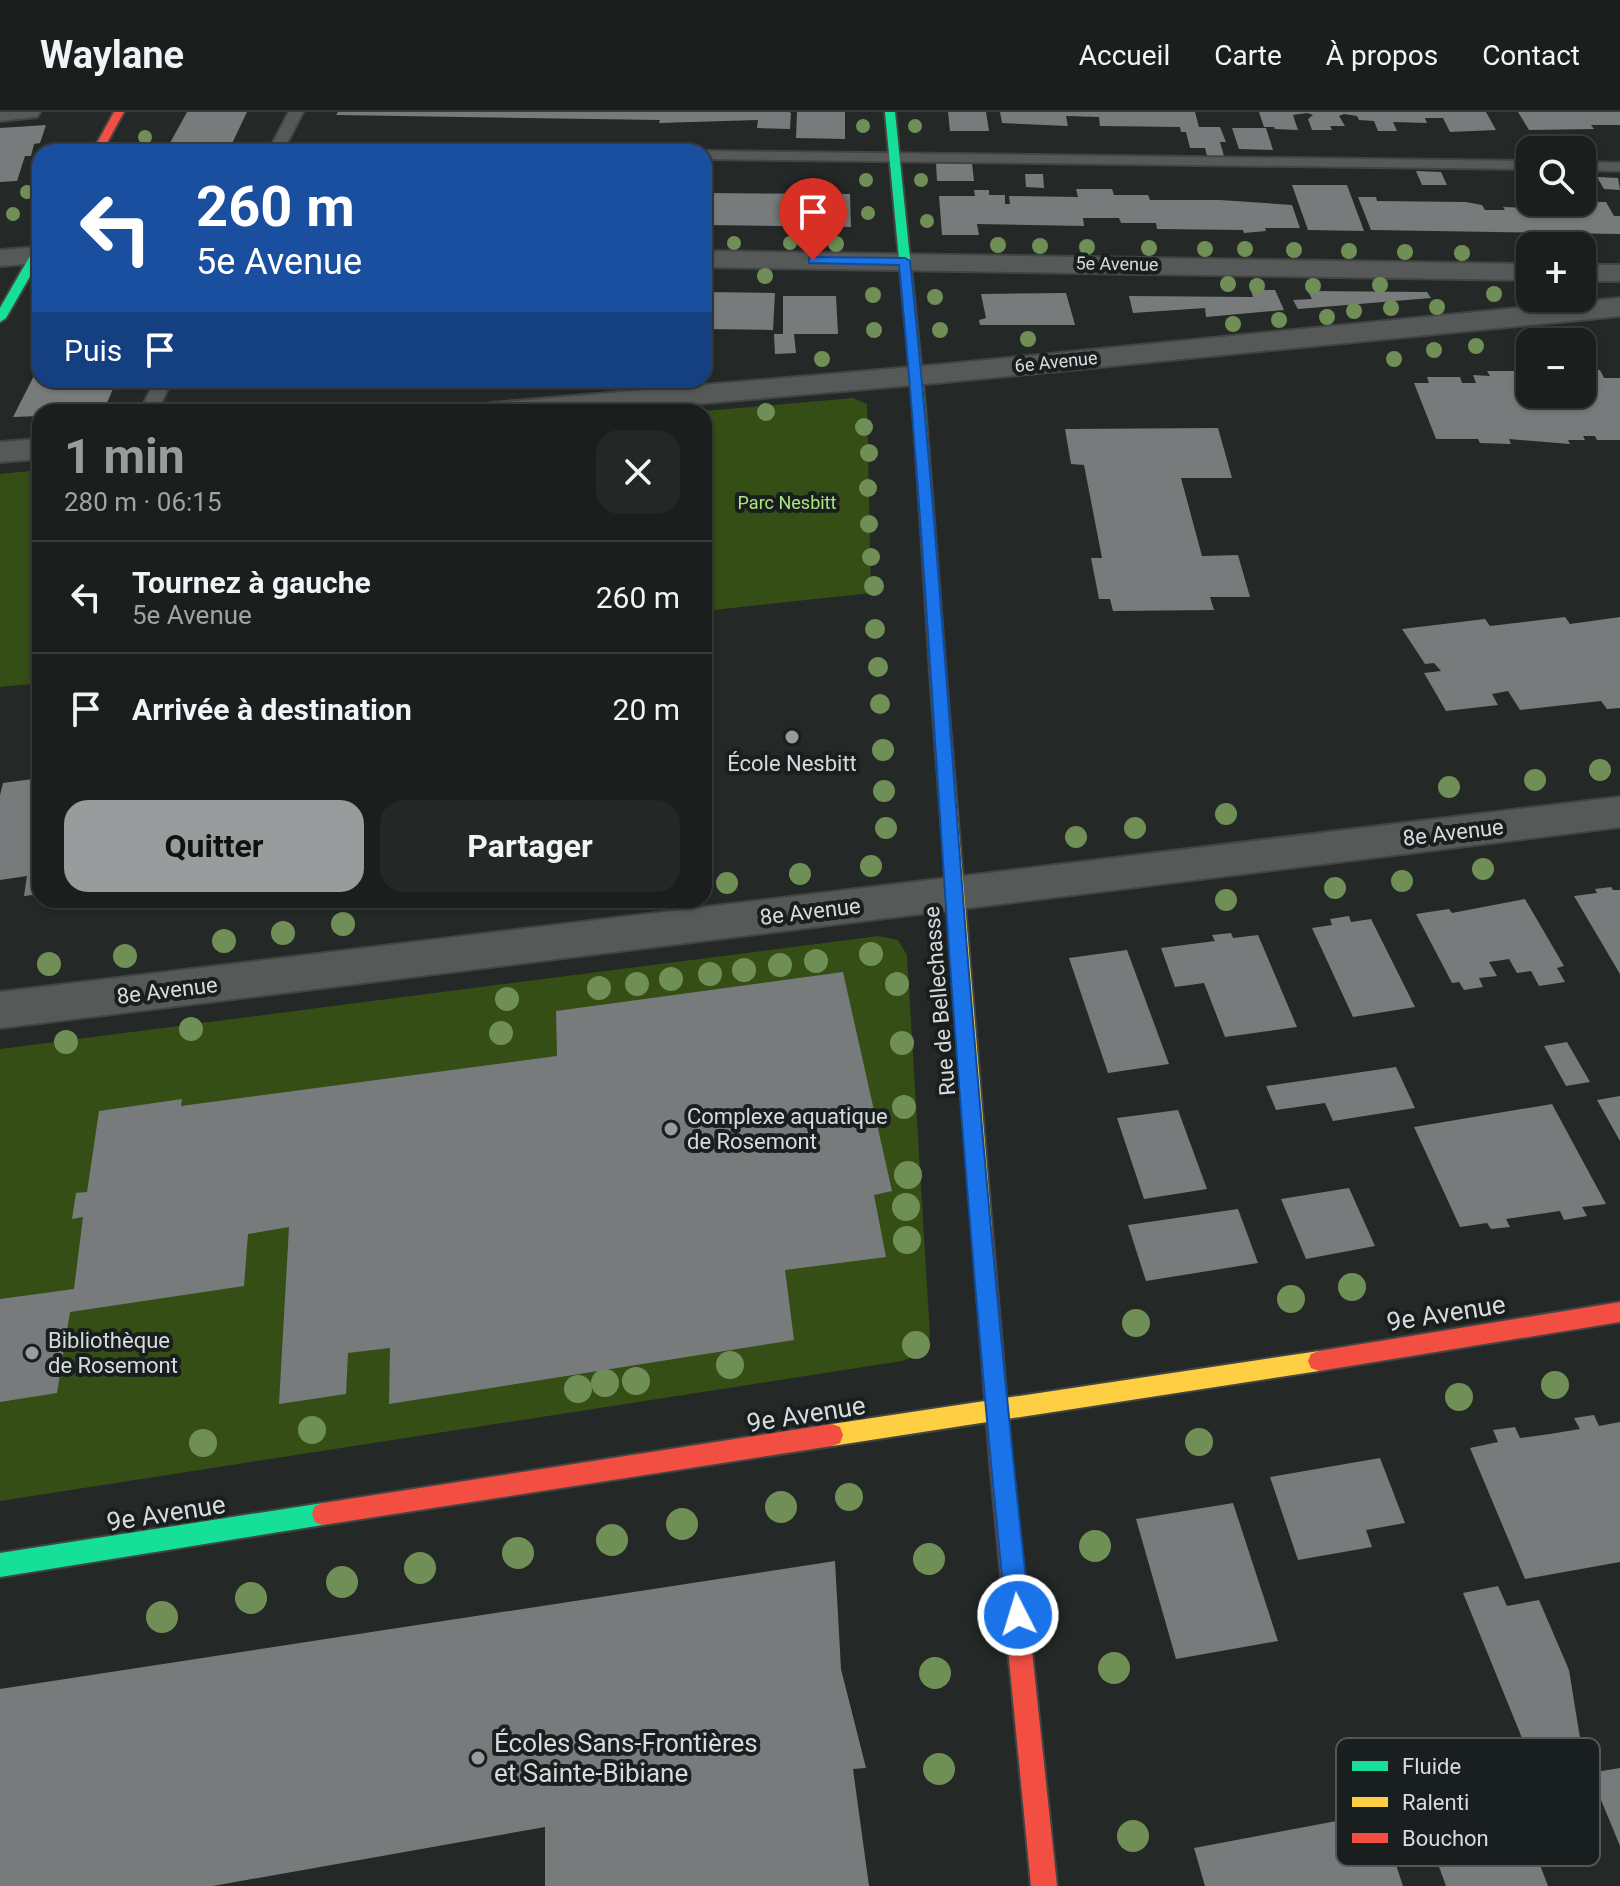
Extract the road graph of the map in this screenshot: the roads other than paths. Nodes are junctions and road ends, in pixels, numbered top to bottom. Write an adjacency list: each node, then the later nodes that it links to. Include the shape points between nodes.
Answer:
1 (28, 112): 5 (street)
2 (119, 112): 6 (street)
3 (296, 112): 7 (lane)
4 (890, 112): 9 (street, Rue de Bellechasse)
5 (0, 114)
6 (101, 144)
7 (278, 144)
8 (712, 155): 9 (lane)
9 (894, 157): 10 (lane); 16 (street, Rue de Bellechasse)
10 (1516, 165)
11 (1596, 166): 12 (lane)
12 (1620, 167)
13 (32, 254): 14 (street)
14 (0, 258)
15 (712, 259): 16 (street, 5e Avenue)
16 (905, 261): 18 (street, 5e Avenue); 23 (street, Rue de Bellechasse)
17 (32, 265): 22 (street)
18 (1516, 272)
19 (1596, 273): 20 (street)
20 (1620, 273)
21 (1620, 307): 23 (street, 6e Avenue)
22 (0, 318)
23 (916, 376): 24 (street, 6e Avenue); 28 (street, Rue de Bellechasse)
24 (586, 404)
25 (32, 450): 26 (street)
26 (0, 452)
27 (1620, 812): 28 (street, 8e Avenue)
28 (954, 894): 29 (street, 8e Avenue); 31 (street, Rue de Bellechasse)
29 (0, 1010)
30 (1620, 1312): 31 (street, 9e Avenue)
31 (998, 1409): 32 (street, 9e Avenue); 33 (street, Rue de Bellechasse)
32 (0, 1565)
33 (1044, 1886)

